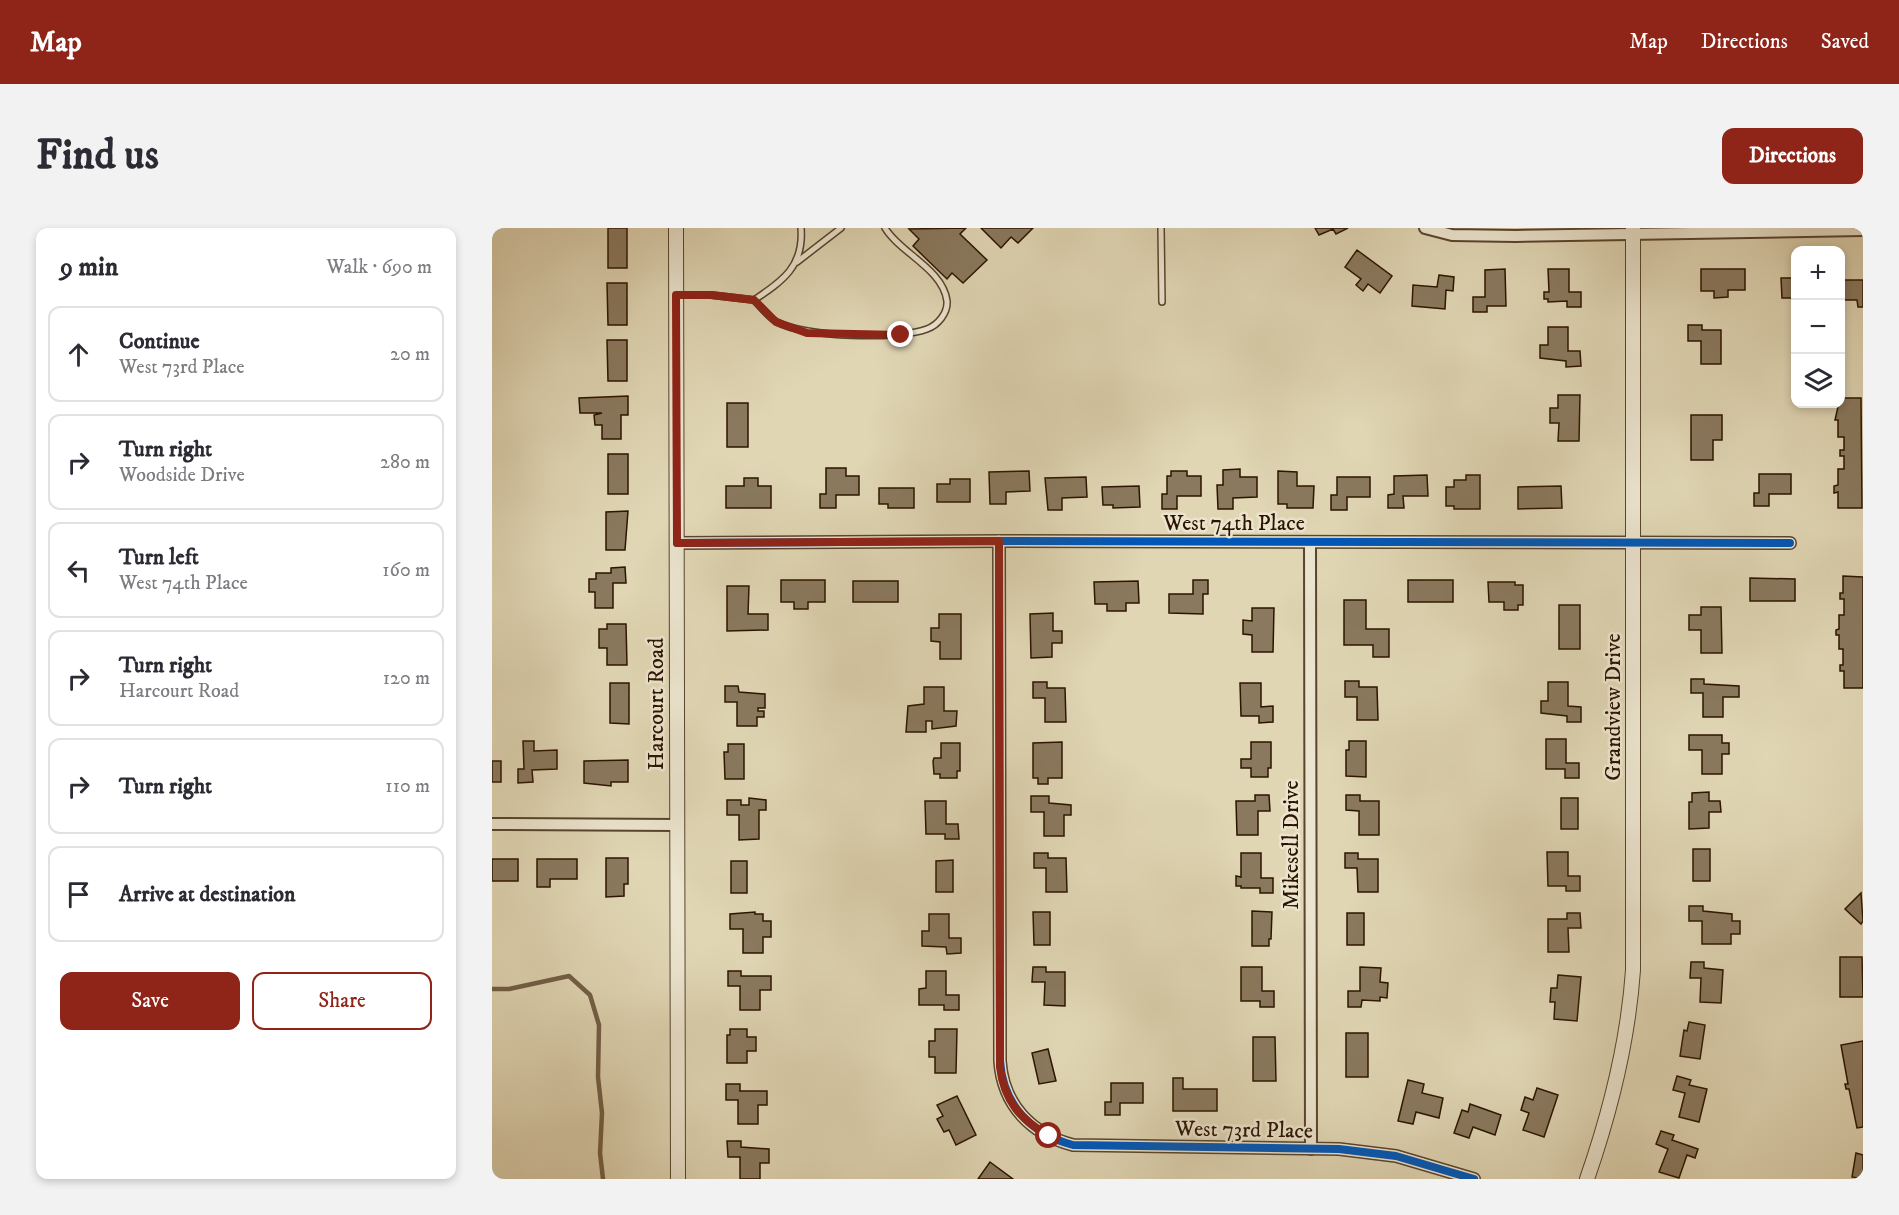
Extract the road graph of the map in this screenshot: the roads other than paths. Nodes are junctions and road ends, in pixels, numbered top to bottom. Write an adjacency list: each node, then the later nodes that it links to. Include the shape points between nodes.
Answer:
1 (676, 228): 10 (street, Harcourt Road)
2 (801, 228): 9 (lane)
3 (840, 228): 9 (lane)
4 (885, 228): 11 (lane, via 933,274 942,288 947,302 943,318 929,329 901,335 807,333 776,322)
5 (1161, 228): 12 (lane)
6 (1425, 228): 8 (street, via 1446,234)
7 (1863, 230): 8 (street)
8 (1633, 231): 16 (street, Grandview Drive)
9 (796, 263): 11 (lane, via 787,277)
10 (676, 295): 11 (lane); 15 (street, Harcourt Road)
11 (754, 300)
12 (1162, 302)
13 (999, 541): 14 (street, West 74th Place); 15 (street, West 74th Place); 20 (street, West 73rd Place, via 1000,1061 1006,1092 1018,1114 1049,1136 1073,1145)
14 (1310, 542): 16 (street, West 74th Place); 20 (street, Mikesell Drive)
15 (677, 543): 19 (street, Harcourt Road)
16 (1635, 543): 17 (street, West 74th Place); 23 (street, Grandview Drive, via 1632,996 1618,1080)
17 (1790, 543)
18 (492, 824): 19 (street)
19 (677, 825): 21 (street, Harcourt Road)
20 (1311, 1149): 22 (street, West 73rd Place, via 1396,1156)
21 (678, 1179)
22 (1474, 1179)
23 (1587, 1179)

